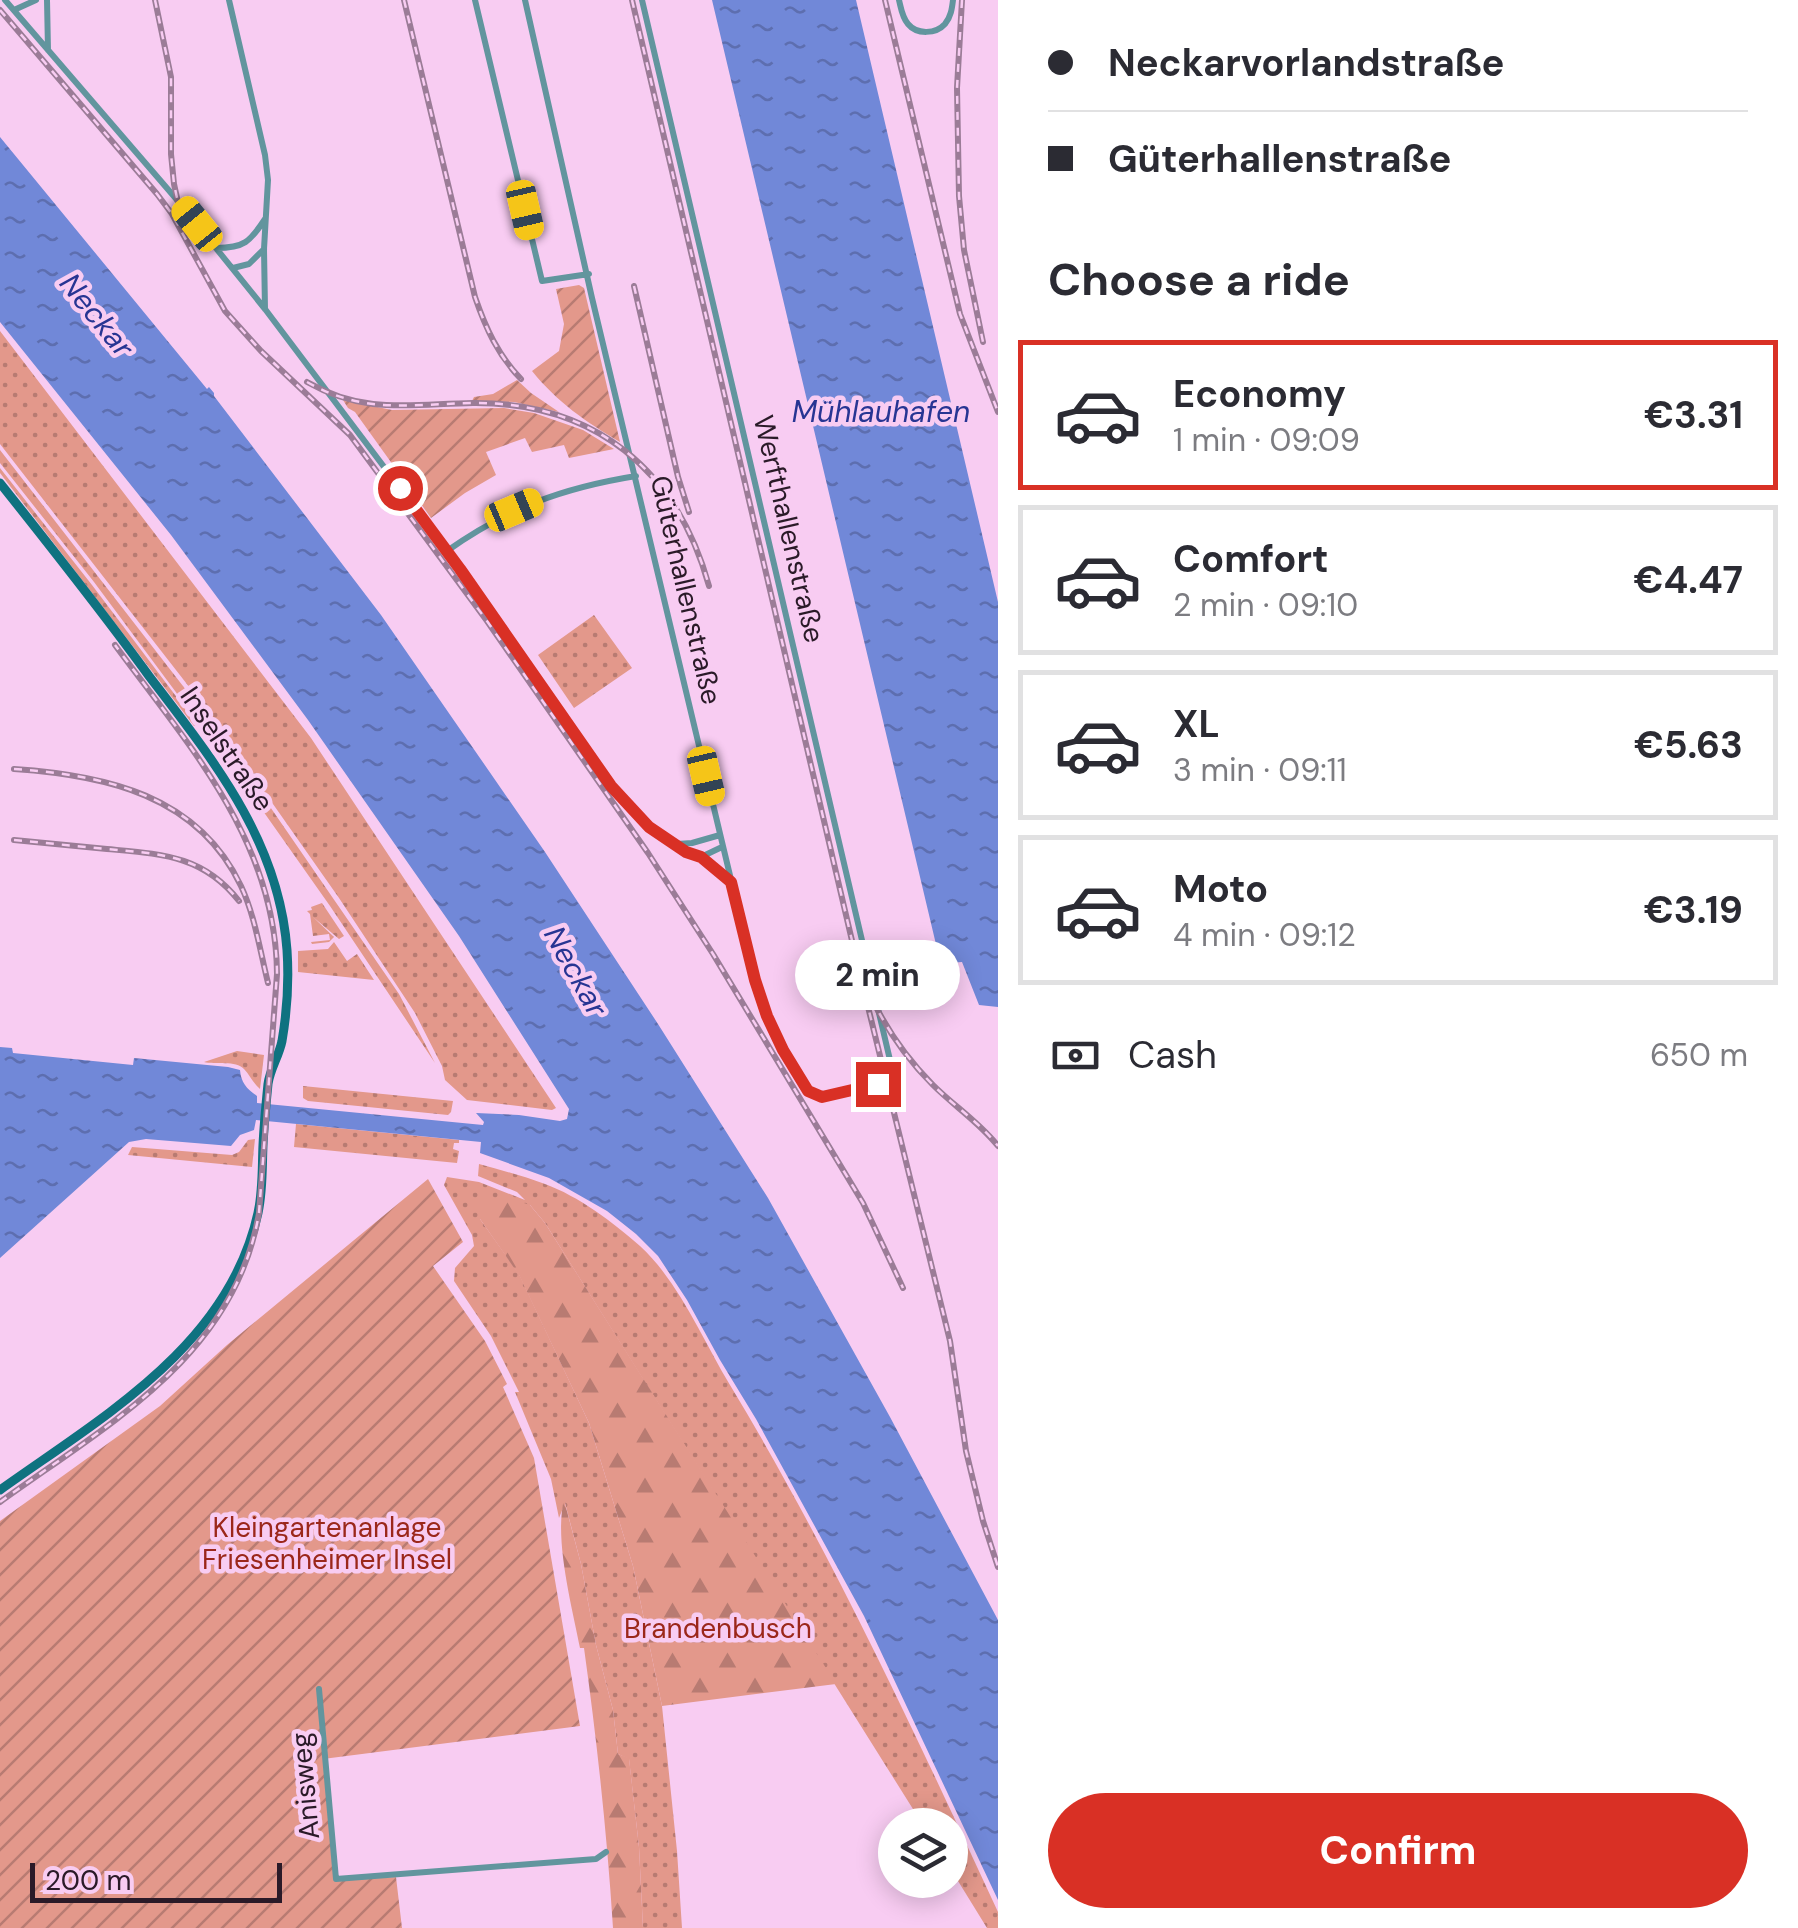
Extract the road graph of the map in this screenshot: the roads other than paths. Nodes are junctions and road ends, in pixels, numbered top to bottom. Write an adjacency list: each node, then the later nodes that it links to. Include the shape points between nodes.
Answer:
1 (5, 0): 11 (street)
2 (17, 0): 11 (street)
3 (36, 0): 11 (street)
4 (47, 0): 12 (street)
5 (229, 0): 13 (street, via 265,155)
6 (475, 0): 18 (street, via 542,281)
7 (526, 0): 18 (street, Güterhallenstraße)
8 (642, 0): 28 (street, Werfthallenstraße)
9 (899, 0): 10 (street, via 908,24 920,32 948,21)
10 (953, 0)
11 (14, 10): 12 (street)
12 (48, 51): 14 (street)
13 (265, 218): 15 (street); 16 (street)
14 (216, 248): 15 (street); 17 (street)
15 (237, 248): 17 (street)
16 (264, 248): 17 (street, via 250,264); 19 (street)
17 (233, 268): 19 (street)
18 (588, 274): 20 (street, Güterhallenstraße)
19 (265, 308): 22 (street)
20 (636, 476): 22 (street, via 537,500); 23 (street, Güterhallenstraße)
21 (0, 483): 29 (street, Inselstraße, via 239,801 280,904 288,966 282,1041 268,1087 261,1197 235,1274 206,1322 160,1372)
22 (447, 552): 24 (street, via 611,786 640,819)
23 (720, 836): 24 (street); 25 (street, Güterhallenstraße)
24 (676, 844): 26 (street)
25 (723, 846): 26 (street); 27 (street, Güterhallenstraße)
26 (701, 857): 27 (street)
27 (731, 882): 28 (street, Güterhallenstraße, via 767,1016 808,1091 822,1097 878,1084)
28 (890, 1069)
29 (0, 1490)
30 (319, 1689): 31 (street, Anisweg, via 336,1879 596,1859)
31 (606, 1852)

